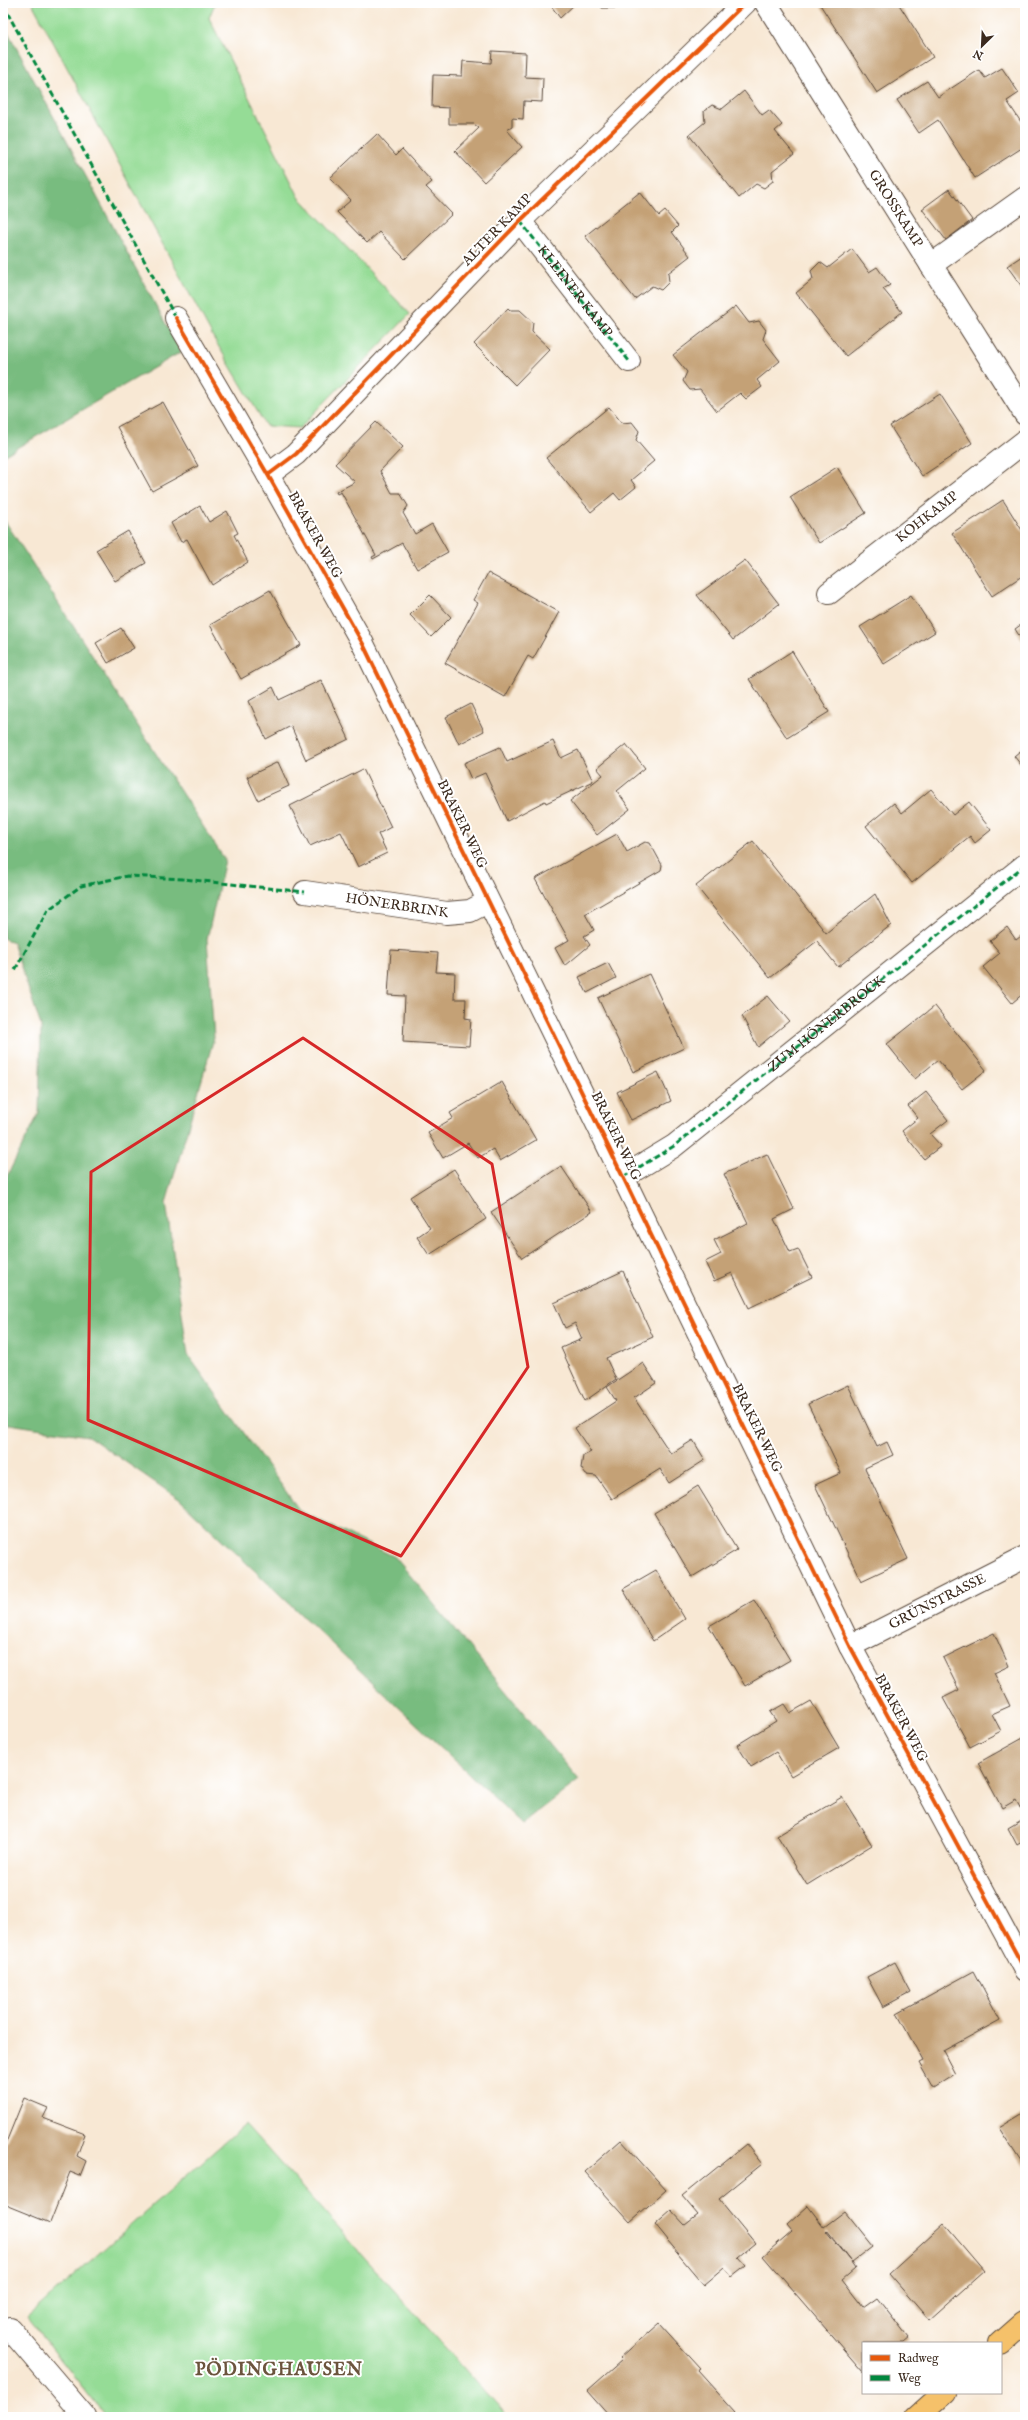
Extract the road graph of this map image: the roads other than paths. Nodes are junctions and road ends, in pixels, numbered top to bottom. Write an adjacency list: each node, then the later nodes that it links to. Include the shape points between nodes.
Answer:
1 (745, 3): 4 (street, ALTER KAMP)
2 (766, 3): 5 (street, GROSSKAMP)
3 (1025, 198): 5 (street)
4 (520, 221): 7 (street, KLEINER KAMP); 10 (street, ALTER KAMP, via 296,454)
5 (931, 265): 8 (street, GROSSKAMP)
6 (176, 318): 10 (street, BRAKER WEG)
7 (629, 361)
8 (1025, 414)
9 (1025, 441): 11 (street, KOHKAMP)
10 (268, 475): 14 (street, BRAKER WEG, via 362,644)
11 (830, 593)
12 (1025, 865): 15 (street, ZUM HÖNERBROCK, via 674,1146)
13 (305, 892): 14 (street, HÖNERBRINK, via 447,913 470,911)
14 (487, 902): 15 (street, BRAKER WEG)
15 (623, 1177): 17 (street, BRAKER WEG)
16 (1025, 1557): 17 (street, GRÜNSTRASSE)
17 (850, 1646): 18 (street, BRAKER WEG)
18 (1025, 1970)
19 (1025, 2321): 21 (main road)
20 (10, 2329): 23 (street)
21 (1001, 2342)
22 (943, 2394): 24 (main road)
23 (85, 2417)
24 (917, 2417)

